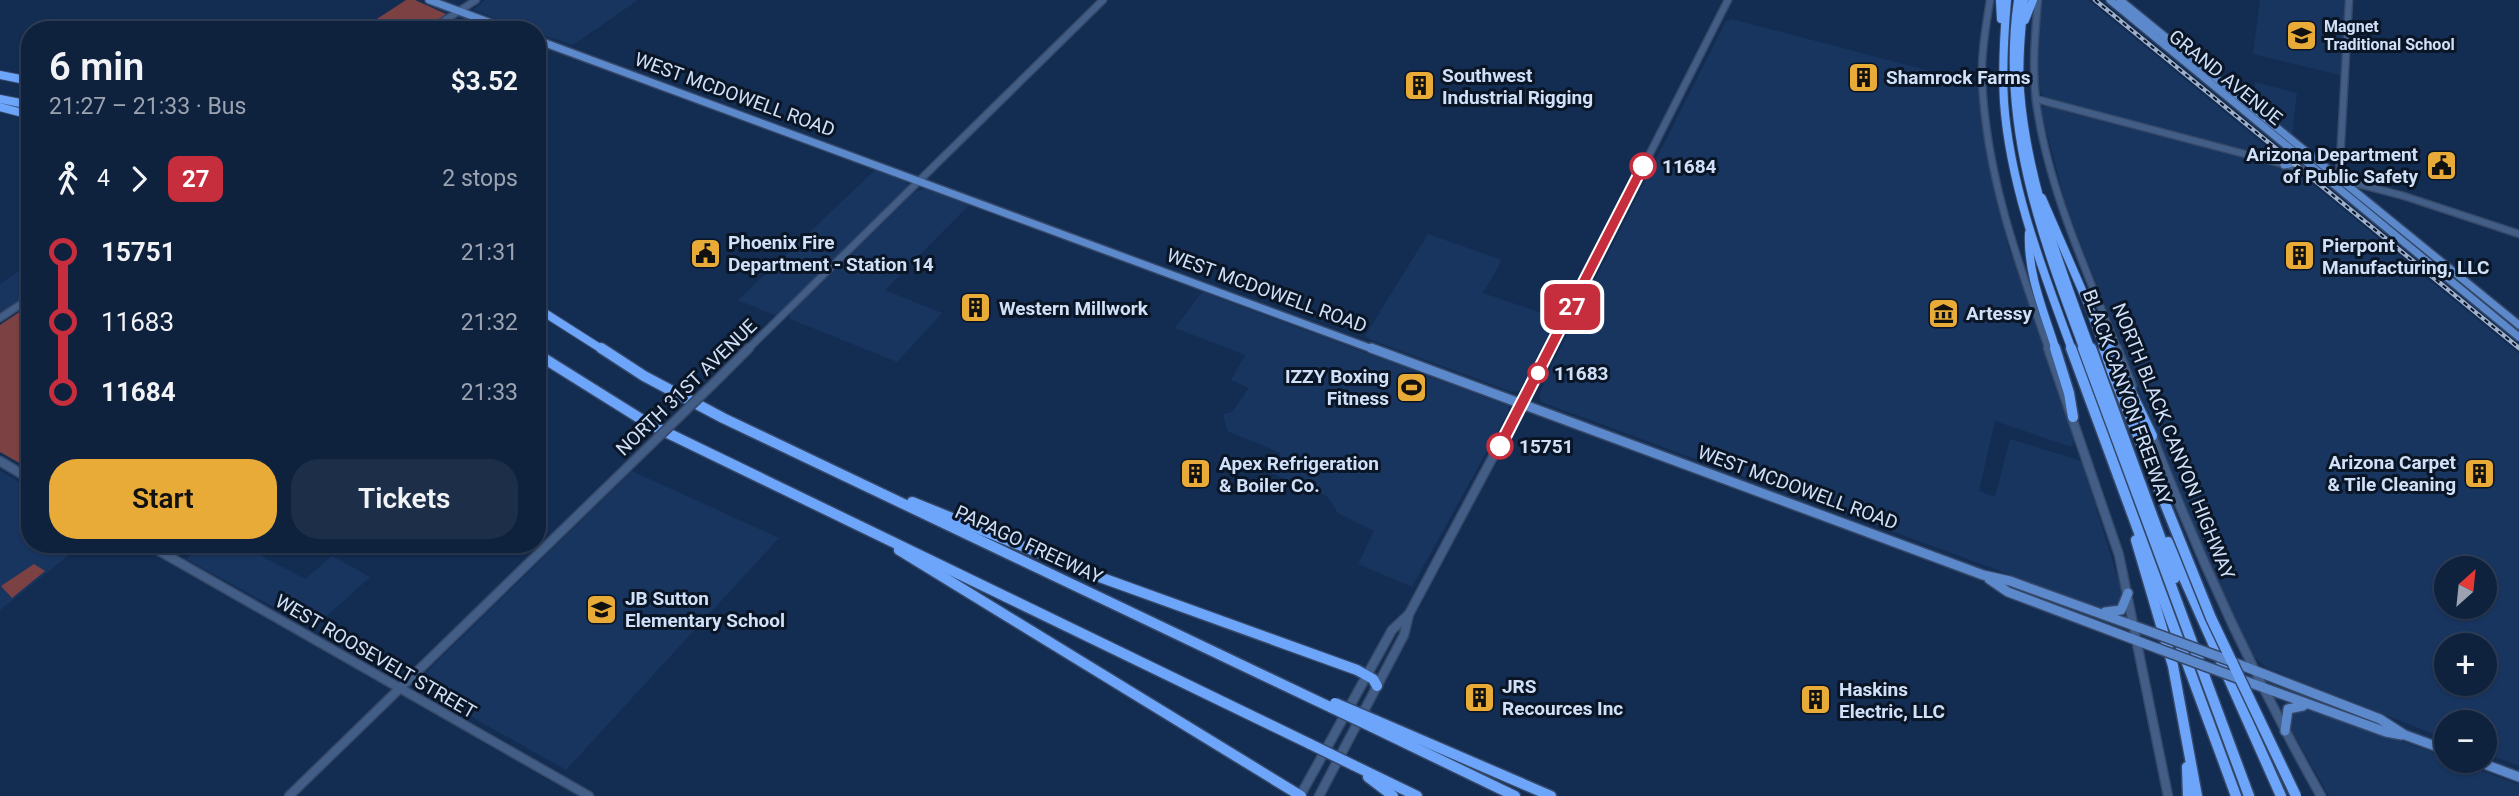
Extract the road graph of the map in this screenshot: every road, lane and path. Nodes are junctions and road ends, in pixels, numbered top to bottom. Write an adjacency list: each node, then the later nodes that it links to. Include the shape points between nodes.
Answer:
1 (429, 0): 15 (main road)
2 (476, 0): 15 (main road)
3 (1103, 0): 34 (main road, NORTH 31ST AVENUE)
4 (1728, 0): 48 (main road)
5 (1990, 0): 49 (main road, via 1982,80 1993,168 2013,247)
6 (2000, 0): 19 (highway)
7 (2007, 0): 19 (highway, BLACK CANYON FREEWAY)
8 (2018, 0): 92 (highway, via 2012,42 2016,128 2044,243)
9 (2024, 0): 18 (highway, BLACK CANYON FREEWAY)
10 (2033, 0): 18 (highway)
11 (2038, 0): 25 (main road, NORTH BLACK CANYON HIGHWAY)
12 (2110, 0): 29 (main road, GRAND AVENUE)
13 (2349, 0): 33 (main road)
14 (2122, 2): 33 (main road, GRAND AVENUE)
15 (459, 11): 16 (main road); 17 (main road)
16 (444, 21)
17 (486, 21)
18 (2019, 35): 32 (highway, BLACK CANYON FREEWAY, via 2020,104)
19 (2002, 42): 35 (highway, BLACK CANYON FREEWAY, via 2007,138)
20 (546, 43): 34 (main road, WEST MCDOWELL ROAD)
21 (0, 73): 22 (highway); 23 (highway)
22 (21, 74)
23 (21, 79)
24 (0, 99): 26 (highway)
25 (2036, 99): 30 (main road); 50 (main road, NORTH BLACK CANYON HIGHWAY, via 2041,135 2062,206)
26 (21, 103)
27 (0, 107): 28 (highway)
28 (21, 113)
29 (2295, 153): 30 (main road, via 2293,163); 31 (main road, GRAND AVENUE)
30 (2284, 165): 31 (main road)
31 (2321, 174): 33 (main road); 38 (main road, GRAND AVENUE)
32 (2032, 177): 40 (highway); 55 (highway, BLACK CANYON FREEWAY, via 2054,249)
33 (2339, 179): 36 (main road); 37 (main road, GRAND AVENUE)
34 (920, 181): 48 (main road, WEST MCDOWELL ROAD); 57 (main road, NORTH 31ST AVENUE, bridge)
35 (2029, 228): 49 (highway, via 2032,272); 54 (highway, BLACK CANYON FREEWAY)
36 (2519, 234)
37 (2454, 272): 38 (main road); 44 (main road, GRAND AVENUE)
38 (2443, 275): 46 (main road, GRAND AVENUE)
39 (21, 304): 43 (main road)
40 (2088, 304): 50 (highway); 95 (highway, bridge, via 2211,618)
41 (546, 310): 45 (highway)
42 (546, 314): 45 (highway, PAPAGO FREEWAY)
43 (0, 318)
44 (2519, 325)
45 (564, 327): 53 (highway, PAPAGO FREEWAY, via 723,418)
46 (2519, 337)
47 (546, 360): 56 (highway, via 649,424)
48 (1523, 403): 60 (main road, WEST MCDOWELL ROAD); 63 (main road)
49 (2073, 417): 61 (main road)
50 (2152, 436): 66 (main road, NORTH BLACK CANYON HIGHWAY, via 2215,589)
51 (0, 461): 52 (main road)
52 (21, 474)
53 (860, 482): 67 (highway, via 1145,595); 72 (highway, PAPAGO FREEWAY, bridge)
54 (2120, 484): 75 (highway, via 2173,666); 91 (highway, BLACK CANYON FREEWAY)
55 (2149, 501): 93 (highway, BLACK CANYON FREEWAY); 94 (highway)
56 (868, 531): 77 (highway, bridge); 82 (highway)
57 (546, 546)
58 (163, 553): 69 (main road, WEST ROOSEVELT STREET)
59 (539, 553): 69 (main road, NORTH 31ST AVENUE, bridge)
60 (1983, 575): 62 (main road, WEST MCDOWELL ROAD); 65 (main road, WEST MCDOWELL ROAD, via 2008,592)
61 (2128, 593): 62 (main road, via 2121,610); 64 (main road)
62 (2095, 612): 64 (main road, WEST MCDOWELL ROAD)
63 (1409, 614): 67 (main road, via 1392,630); 68 (main road, via 1404,635)
64 (2133, 626): 65 (main road); 66 (main road, WEST MCDOWELL ROAD, bridge)
65 (2136, 640): 70 (main road, WEST MCDOWELL ROAD, bridge); 88 (main road)
66 (2255, 671): 70 (main road, NORTH BLACK CANYON HIGHWAY); 74 (main road, WEST MCDOWELL ROAD, via 2380,719)
67 (1367, 675): 68 (highway); 82 (main road)
68 (1377, 686): 83 (main road)
69 (399, 688): 80 (main road, NORTH 31ST AVENUE); 81 (main road, WEST ROOSEVELT STREET)
70 (2264, 688): 71 (main road, WEST MCDOWELL ROAD); 73 (main road, NORTH BLACK CANYON HIGHWAY)
71 (2316, 708): 73 (main road, via 2290,708); 74 (main road, WEST MCDOWELL ROAD)
72 (1374, 724): 86 (highway, PAPAGO FREEWAY); 87 (highway)
73 (2285, 732): 96 (main road, NORTH BLACK CANYON HIGHWAY)
74 (2405, 735): 76 (main road, WEST MCDOWELL ROAD)
75 (2186, 740): 89 (highway); 90 (highway)
76 (2434, 746)
77 (1353, 765): 84 (highway); 85 (highway)
78 (2497, 769): 79 (main road)
79 (2519, 777)
80 (289, 796)
81 (589, 796)
82 (1300, 796)
83 (1319, 796)
84 (1393, 796)
85 (1417, 796)
86 (1515, 796)
87 (1552, 796)
88 (2168, 796)
89 (2188, 796)
90 (2197, 796)
91 (2236, 796)
92 (2249, 796)
93 (2255, 796)
94 (2281, 796)
95 (2296, 796)
96 (2321, 796)

